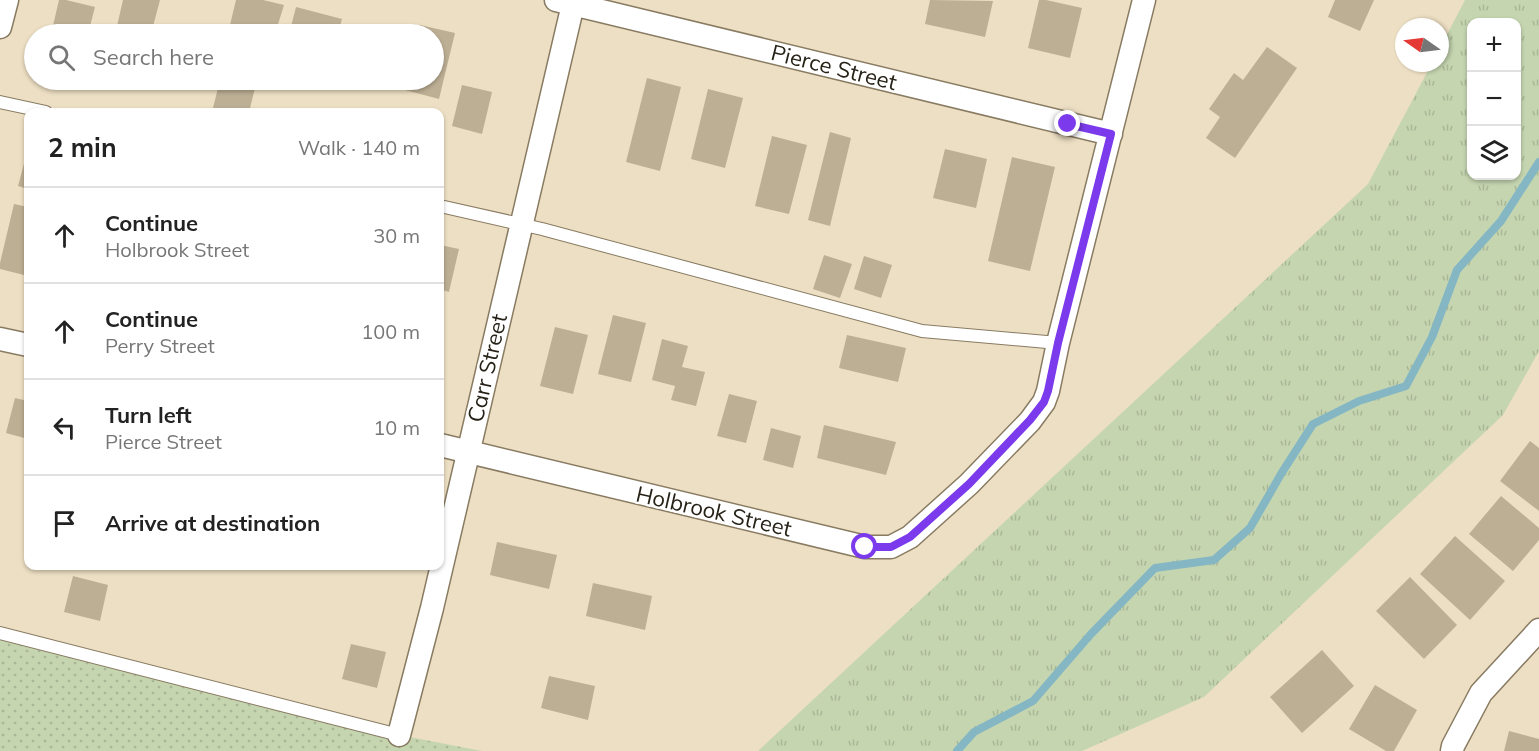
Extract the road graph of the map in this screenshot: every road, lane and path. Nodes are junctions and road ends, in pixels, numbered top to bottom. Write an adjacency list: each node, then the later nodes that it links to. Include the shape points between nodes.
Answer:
1 (7, 0): 4 (street)
2 (1144, 0): 7 (street, Holbrook Street)
3 (568, 1): 7 (street, Pierce Street); 9 (street, Carr Street)
4 (0, 27)
5 (0, 102): 6 (lane)
6 (28, 108)
7 (1111, 134): 11 (street, Holbrook Street)
8 (444, 207): 9 (lane)
9 (521, 225): 11 (lane, via 922,331); 14 (street, Carr Street)
10 (0, 339): 12 (street)
11 (1058, 343): 14 (street, Holbrook Street, via 1048,391 1030,420 969,484 910,537 891,547 865,547)
12 (24, 344)
13 (444, 446): 14 (street, Holbrook Street)
14 (468, 452): 15 (street, Carr Street)
15 (444, 556)
16 (441, 570): 19 (street, Carr Street)
17 (1539, 630): 20 (street, via 1481,693)
18 (0, 633): 19 (lane)
19 (399, 735)
20 (1452, 751)

